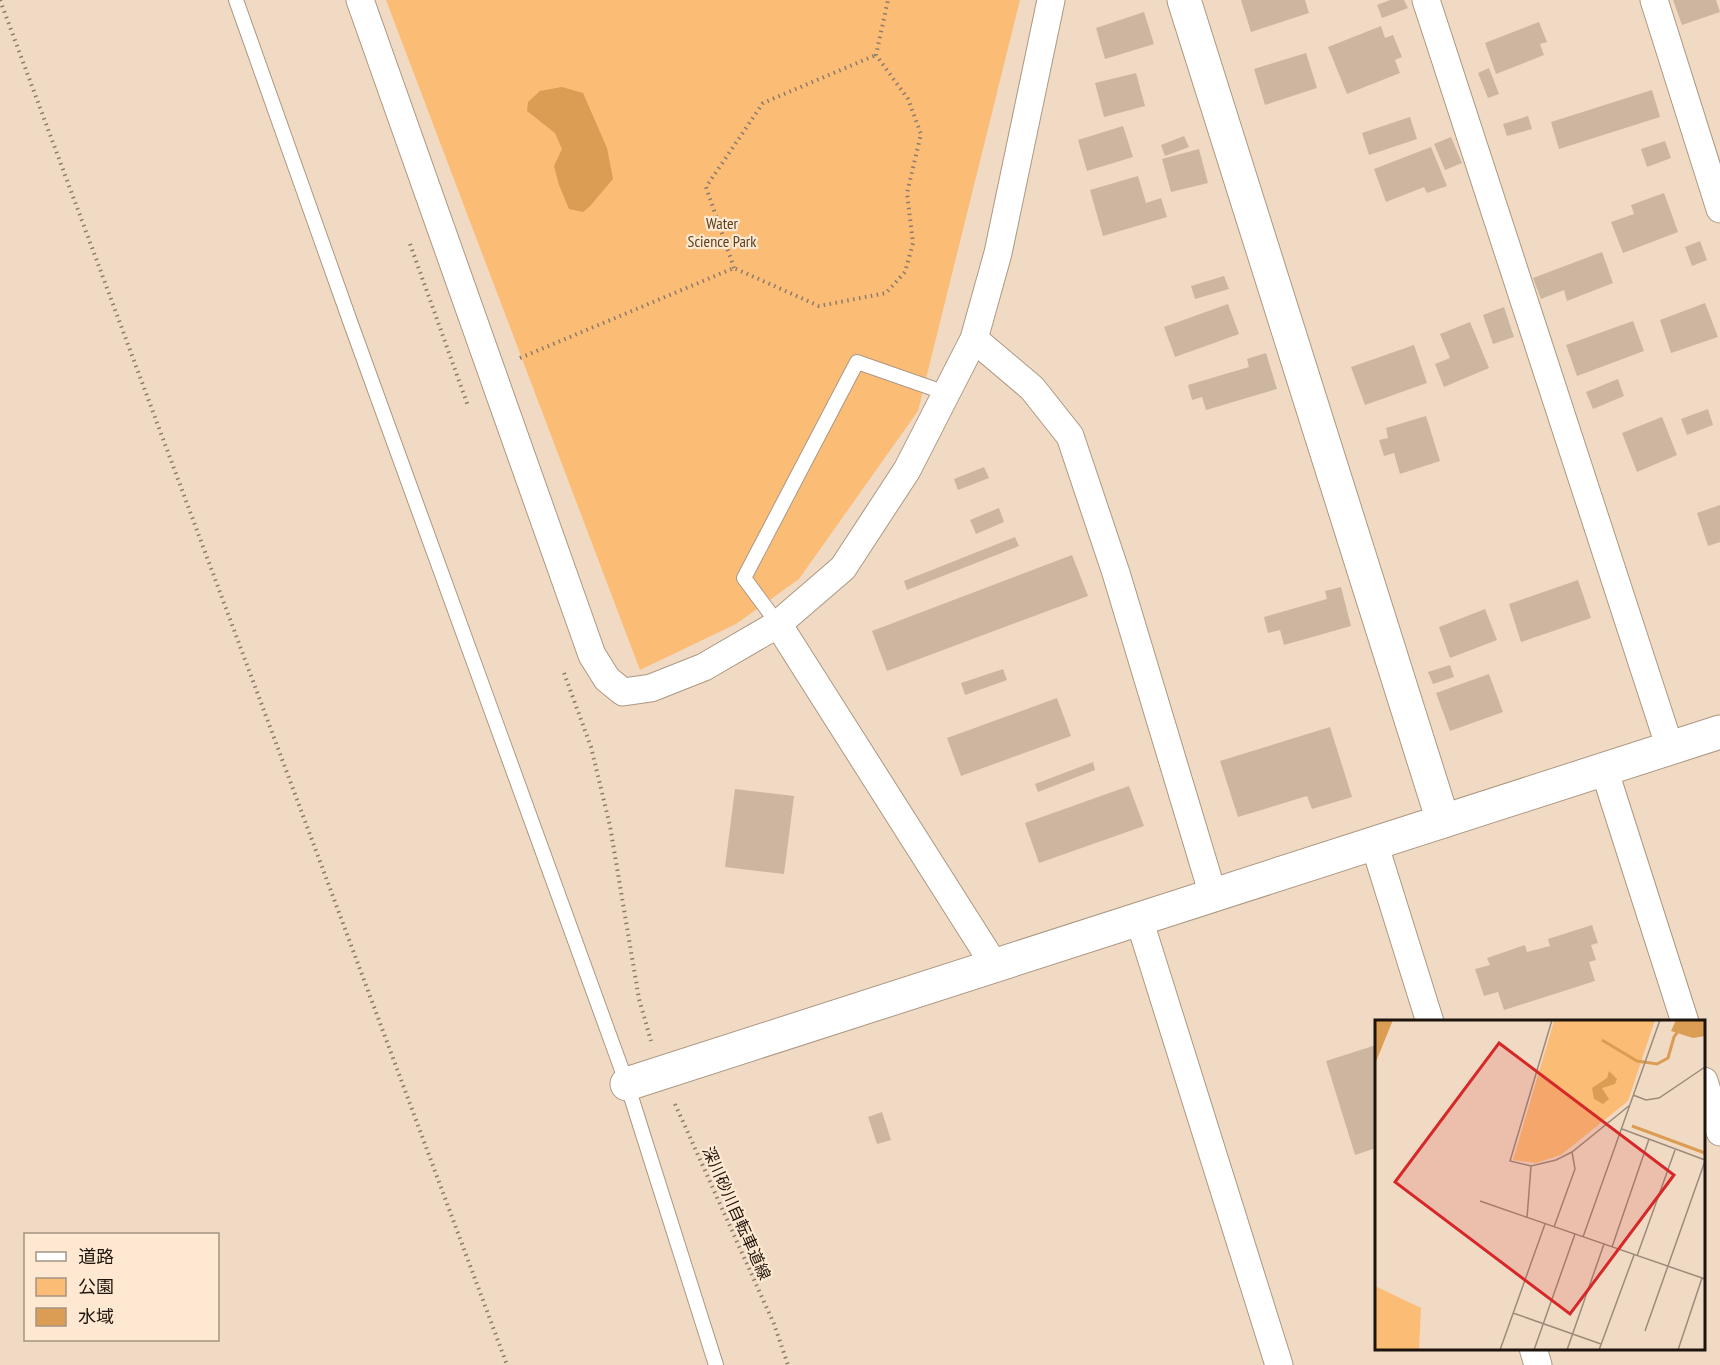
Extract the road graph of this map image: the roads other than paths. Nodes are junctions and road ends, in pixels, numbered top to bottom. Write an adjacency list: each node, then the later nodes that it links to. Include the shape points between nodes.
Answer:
1 (236, 0): 21 (lane)
2 (360, 0): 10 (street, via 592,656 607,680 623,692 651,688 704,667)
3 (1051, 0): 8 (street, via 998,253)
4 (1184, 0): 14 (street)
5 (1426, 0): 12 (street)
6 (1654, 0): 7 (street)
7 (1720, 209)
8 (974, 339): 9 (street); 16 (street, via 1032,388 1070,436 1116,573)
9 (946, 393): 10 (street, via 906,470 843,568); 10 (lane, via 857,362 744,578)
10 (778, 624): 18 (street)
11 (1720, 732): 12 (street)
12 (1670, 748): 13 (street)
13 (1604, 769): 14 (street); 20 (street)
14 (1443, 821): 15 (street)
15 (1374, 843): 16 (street); 19 (street)
16 (1213, 895): 17 (street)
17 (1139, 919): 18 (street); 26 (street)
18 (995, 966): 21 (street)
19 (1429, 1020)
20 (1684, 1020)
21 (627, 1084): 25 (lane)
22 (1705, 1084): 23 (street)
23 (1720, 1132)
24 (1534, 1350): 27 (street)
25 (716, 1365)
26 (1279, 1365)
27 (1538, 1365)

